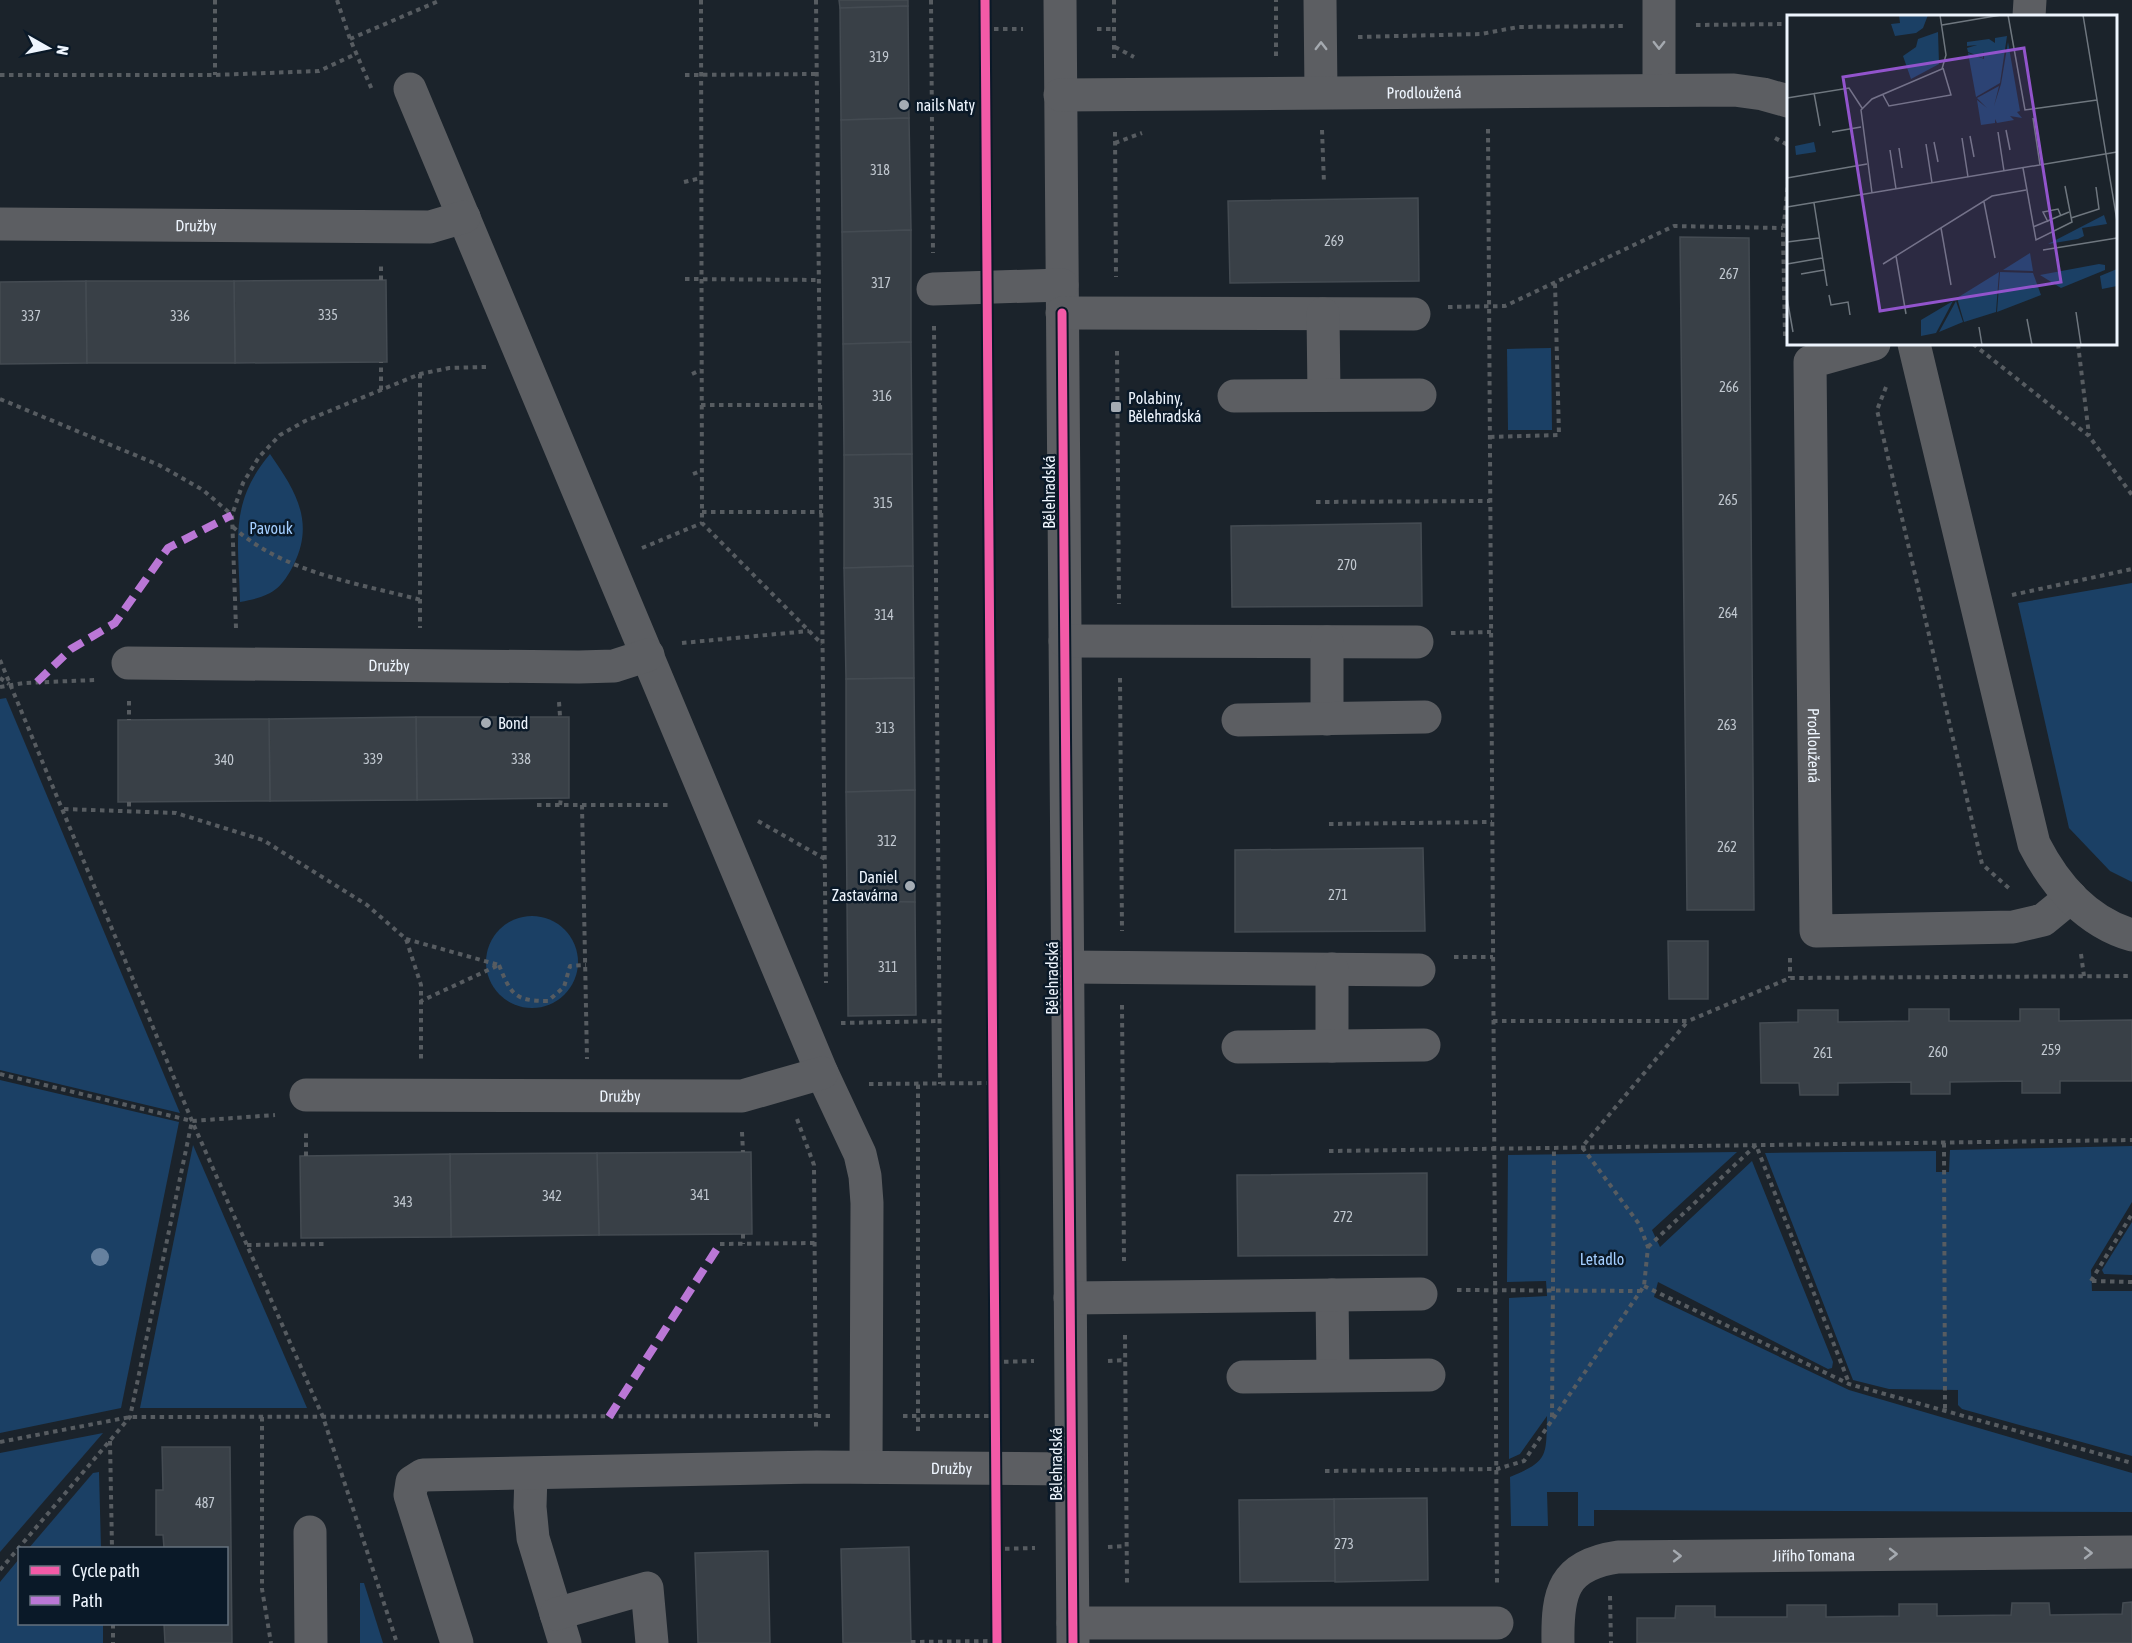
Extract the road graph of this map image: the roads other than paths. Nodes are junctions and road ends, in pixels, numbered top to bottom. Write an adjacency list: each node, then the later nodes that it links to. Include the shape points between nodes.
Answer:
1 (1060, 0): 8 (street, Bělehradská)
2 (1320, 0): 10 (street, one-way to 2)
3 (2030, 0): 5 (street)
4 (1659, 13): 7 (street, one-way to 7)
5 (2029, 15)
6 (410, 89): 11 (street)
7 (1659, 90): 9 (street, Prodloužená, via 1734,90); 10 (street, Prodloužená)
8 (1060, 95): 10 (street, Prodloužená); 14 (street, Bělehradská)
9 (1787, 101)
10 (1321, 107)
11 (464, 217): 12 (street, Družby, via 430,227); 25 (street)
12 (0, 224)
13 (933, 289): 14 (street)
14 (1062, 299): 15 (street, via 1116,313); 22 (street, Bělehradská)
15 (1323, 314): 16 (street); 19 (street)
16 (1414, 315)
17 (1870, 345): 30 (street, Prodloužená, via 1810,362 1816,931 1995,930 2043,920)
18 (1914, 345): 30 (street, via 2034,844)
19 (1324, 395): 20 (street); 21 (street)
20 (1420, 395)
21 (1234, 396)
22 (1065, 641): 23 (street); 32 (street, Bělehradská)
23 (1327, 642): 24 (street); 28 (street)
24 (1416, 642)
25 (648, 655): 26 (street, Družby, via 614,666); 38 (street)
26 (128, 663)
27 (1425, 717): 28 (street)
28 (1327, 719): 29 (street)
29 (1239, 720)
30 (2071, 897): 31 (street, via 2100,921)
31 (2132, 935)
32 (1067, 967): 33 (street); 42 (street, Bělehradská)
33 (1332, 969): 34 (street); 36 (street)
34 (1419, 970)
35 (1424, 1045): 36 (street)
36 (1332, 1046): 37 (street)
37 (1238, 1047)
38 (822, 1073): 39 (street, Družby, via 742,1096 422,1095); 46 (street, via 860,1154 865,1176)
39 (295, 1105)
40 (1421, 1294): 41 (street)
41 (1332, 1295): 42 (street); 43 (street)
42 (1070, 1298): 47 (street, Bělehradská)
43 (1333, 1375): 44 (street); 45 (street)
44 (1429, 1375)
45 (1243, 1377)
46 (866, 1467): 47 (street, Družby); 48 (street, Družby)
47 (1071, 1469): 53 (street, Bělehradská)
48 (531, 1474): 52 (street, via 533,1538); 55 (street, Družby, via 430,1475 412,1482 412,1502)
49 (310, 1532): 54 (street)
50 (2132, 1552): 57 (street, Jiřího Tomana, one-way to 50, via 1557,1621 1566,1585 1577,1571 1594,1561 1618,1557)
51 (1497, 1623): 53 (street, via 1127,1623)
52 (561, 1628): 56 (street, via 647,1588)
53 (1073, 1633)
54 (311, 1643)
55 (458, 1643)
56 (652, 1643)
57 (1558, 1643)

